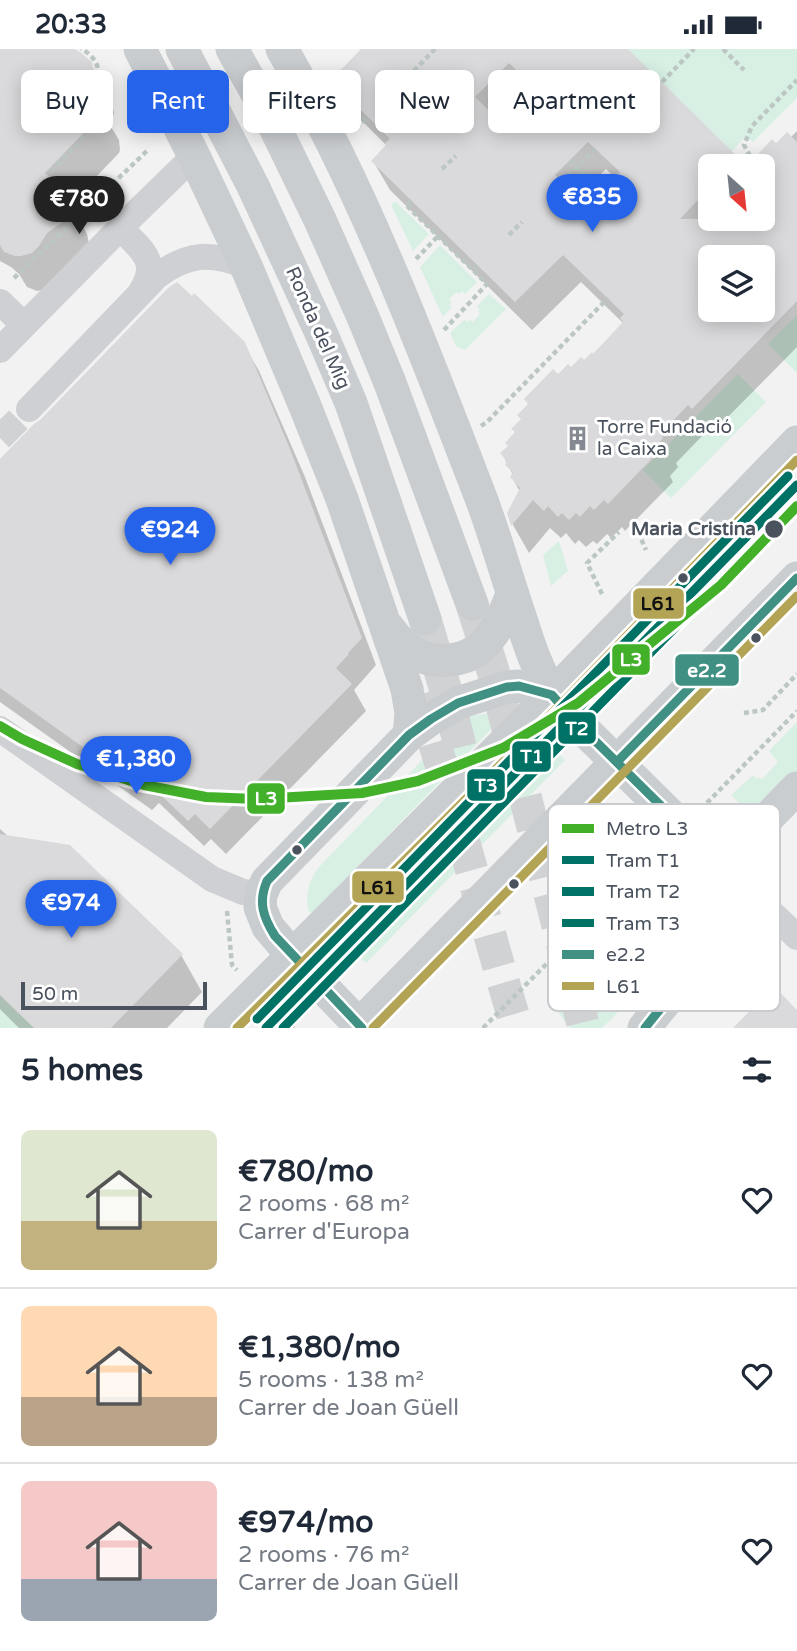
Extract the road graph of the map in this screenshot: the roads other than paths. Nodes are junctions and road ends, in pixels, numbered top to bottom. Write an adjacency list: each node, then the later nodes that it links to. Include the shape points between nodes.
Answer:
1 (140, 49): 9 (main road)
2 (180, 49): 21 (main road, Ronda del Mig, via 253,186 322,335 351,403)
3 (232, 49): 6 (main road)
4 (246, 49): 7 (main road)
5 (282, 49): 19 (main road, via 316,110 394,279 482,501)
6 (244, 70)
7 (253, 70)
8 (278, 133): 20 (main road, via 390,383)
9 (194, 156): 10 (street); 11 (main road)
10 (120, 228): 12 (street, via 150,264 149,281); 14 (street)
11 (246, 266): 12 (street, via 226,258 190,259 173,264); 22 (main road, via 337,487)
12 (139, 295): 16 (street)
13 (0, 302): 14 (street)
14 (24, 325): 15 (street)
15 (0, 350)
16 (29, 408)
17 (797, 442): 23 (main road)
18 (797, 578): 26 (main road)
19 (512, 594): 22 (main road, via 498,628 481,648 465,657 418,655); 23 (main road)
20 (472, 604)
21 (425, 619)
22 (384, 621): 25 (main road, via 407,689)
23 (552, 695): 25 (main road, via 507,687 458,703); 26 (main road); 35 (main road)
24 (0, 729): 32 (street, via 212,879)
25 (409, 735): 32 (main road, via 267,881)
26 (617, 762): 28 (main road); 29 (main road)
27 (797, 788): 30 (main road)
28 (576, 804)
29 (659, 804)
30 (780, 805)
31 (548, 833): 37 (main road)
32 (261, 894): 35 (main road, via 260,907 268,926)
33 (780, 921): 34 (street)
34 (797, 937)
35 (292, 955): 37 (main road); 38 (main road)
36 (658, 1011): 39 (main road)
37 (359, 1027)
38 (220, 1028)
39 (644, 1028)

